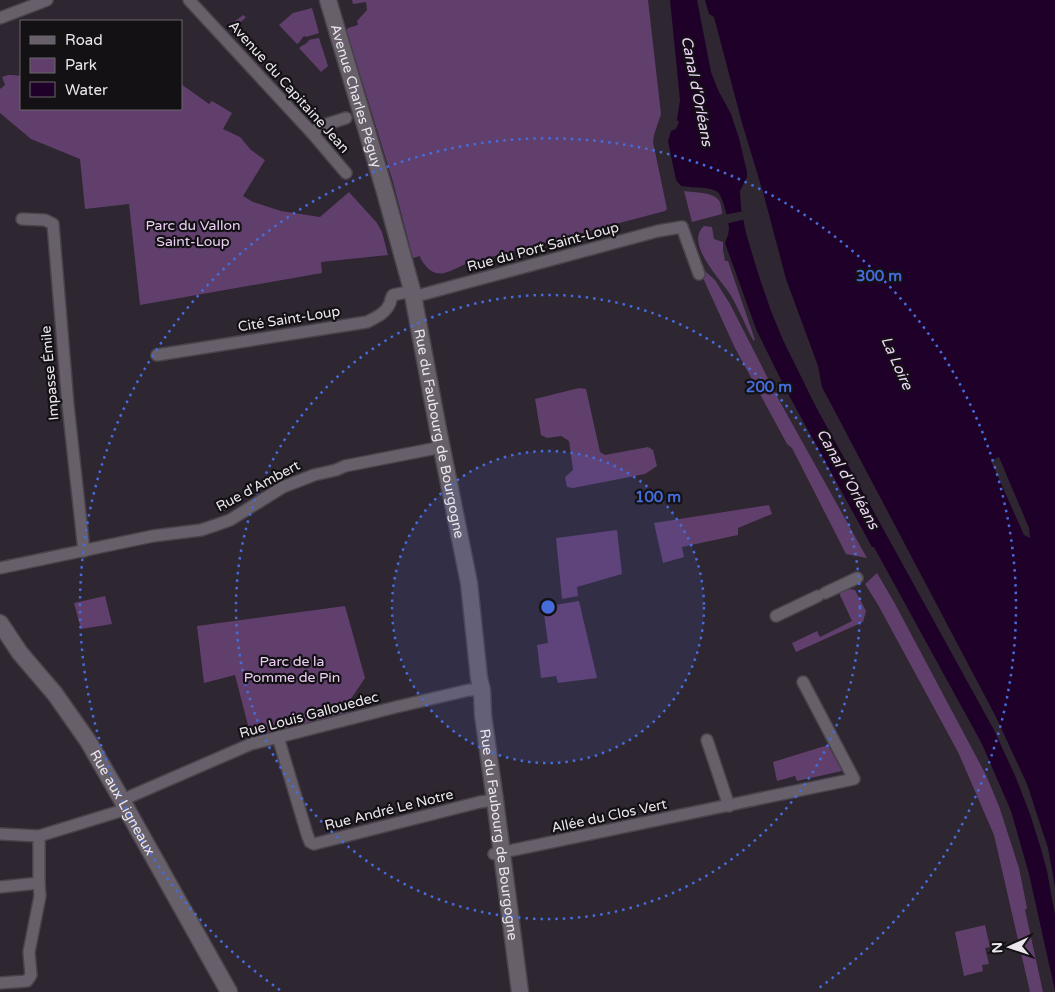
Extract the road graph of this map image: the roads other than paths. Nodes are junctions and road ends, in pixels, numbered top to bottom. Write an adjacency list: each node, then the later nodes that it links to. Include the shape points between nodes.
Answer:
1 (47, 0): 4 (street)
2 (189, 0): 6 (street, Avenue du Capitaine Jean)
3 (328, 0): 8 (main road, Avenue Charles Péguy)
4 (0, 18)
5 (346, 118): 6 (street, via 320,126)
6 (312, 134): 7 (street, Avenue du Capitaine Jean)
7 (346, 173)
8 (385, 192): 11 (main road, Rue du Faubourg de Bourgogne)
9 (22, 219): 14 (street, Impasse Émile, via 45,220 53,224)
10 (699, 274): 11 (street, Rue du Port Saint-Loup, via 682,227)
11 (413, 294): 12 (street, Cité Saint-Loup, via 392,295 383,314 367,322); 13 (main road, Rue du Faubourg de Bourgogne)
12 (157, 354)
13 (442, 447): 14 (street, Rue d'Ambert, via 314,474 283,487 230,520 201,530); 20 (main road, Rue du Faubourg de Bourgogne, via 470,583)
14 (84, 550): 15 (street, Rue d'Ambert)
15 (0, 568)
16 (857, 578): 17 (street)
17 (776, 616)
18 (0, 623): 24 (main road, Rue aux Ligneaux, via 88,741)
19 (804, 682): 25 (street, Allée du Clos Vert, via 854,780)
20 (479, 686): 21 (street, Rue Louis Gallouedec); 23 (main road, Rue du Faubourg de Bourgogne)
21 (278, 737): 23 (street, Rue André Le Notre, via 307,834 314,844); 24 (street, Rue Louis Gallouedec, via 251,744)
22 (707, 740): 25 (street)
23 (491, 800): 28 (main road, Rue du Faubourg de Bourgogne)
24 (125, 804): 27 (street, Rue Louis Gallouedec); 32 (main road, Rue aux Ligneaux)
25 (729, 806): 28 (street, Allée du Clos Vert)
26 (0, 834): 27 (street, Rue Louis Gallouedec)
27 (39, 836): 29 (street)
28 (498, 853): 33 (main road, Rue du Faubourg de Bourgogne); 34 (main road, Rue du Faubourg de Bourgogne)
29 (39, 883): 30 (street); 31 (street, via 40,896 29,952 31,975 26,981)
30 (0, 887)
31 (0, 983)
32 (228, 992)
33 (510, 992)
34 (520, 992)

